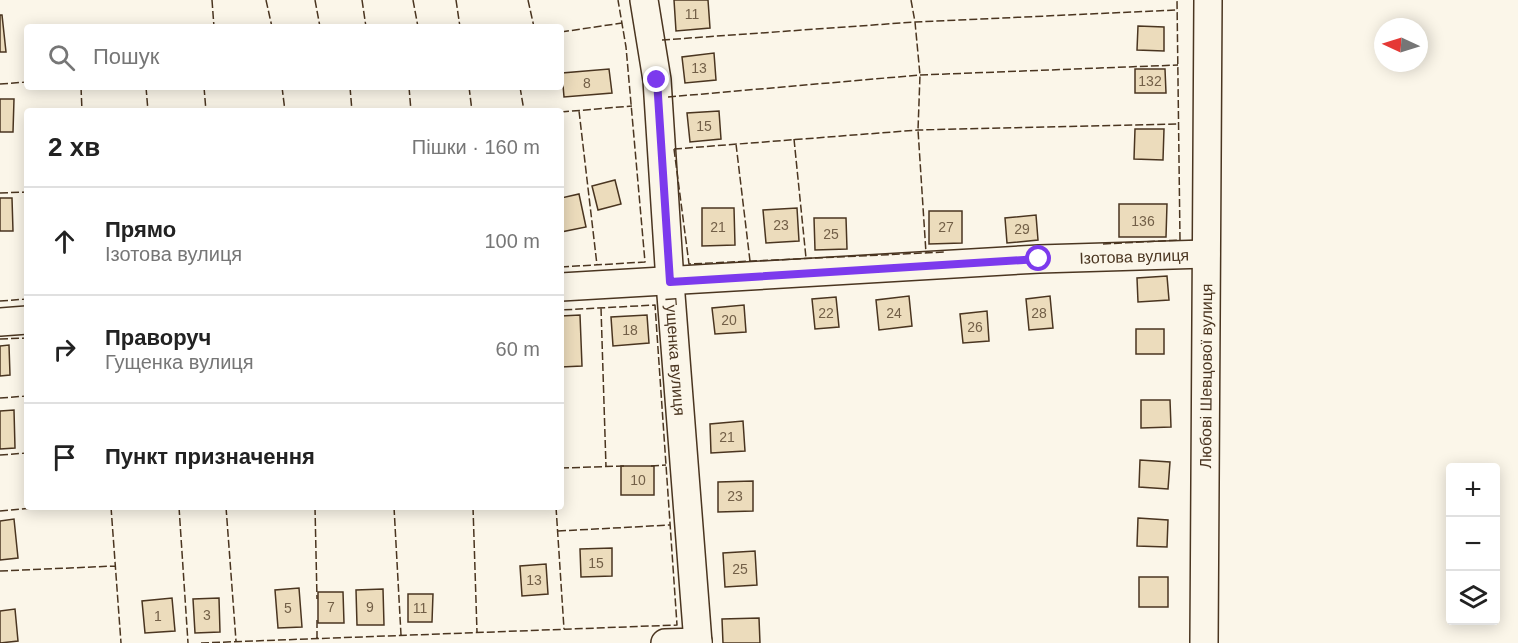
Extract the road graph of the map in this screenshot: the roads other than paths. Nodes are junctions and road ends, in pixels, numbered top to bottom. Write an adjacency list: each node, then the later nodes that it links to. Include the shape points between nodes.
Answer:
1 (644, 0): 4 (street, Гущенка вулиця, via 657,80)
2 (1208, 0): 3 (street, Любові Шевцової вулиця)
3 (1206, 254): 4 (street, Ізотова вулиця, via 1039,259); 10 (street, Любові Шевцової вулиця)
4 (670, 282): 5 (street, Ізотова вулиця); 8 (street, Гущенка вулиця)
5 (564, 287)
6 (24, 320): 7 (street)
7 (0, 322)
8 (698, 642): 9 (street)
9 (665, 643)
10 (1204, 643)

